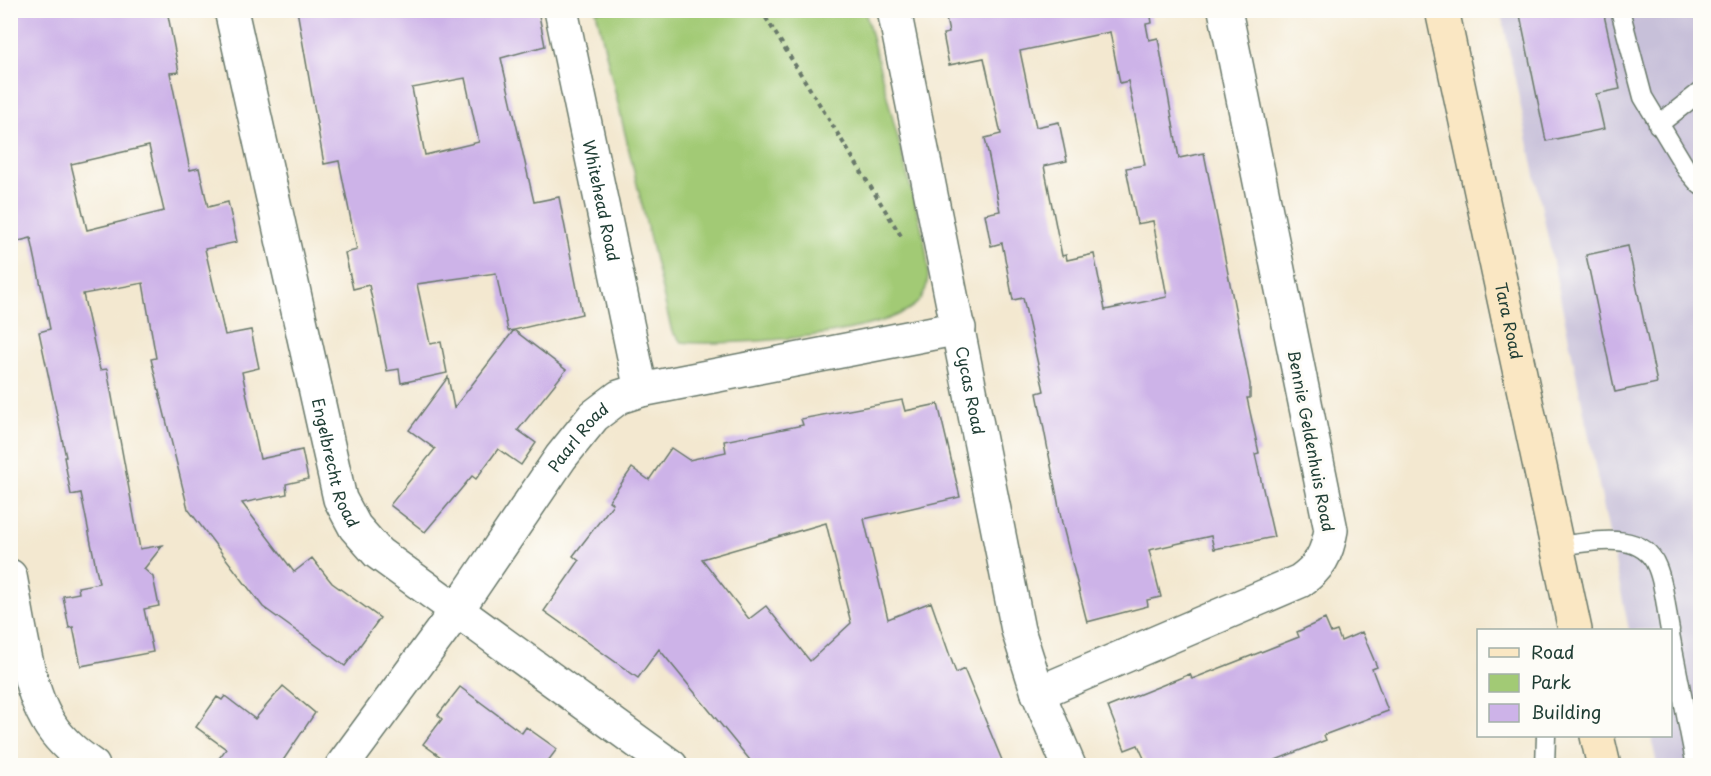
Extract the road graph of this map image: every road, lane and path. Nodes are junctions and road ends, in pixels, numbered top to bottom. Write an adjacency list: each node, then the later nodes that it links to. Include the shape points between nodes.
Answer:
1 (231, 10): 16 (street, Engelbrecht Road, via 340,499 355,527 378,553)
2 (561, 10): 13 (street, Whitehead Road)
3 (761, 10): 11 (path)
4 (894, 10): 12 (street, Cycas Road)
5 (1225, 10): 20 (street, Bennie Geldenhuis Road, via 1331,530 1328,546 1323,559 1300,582)
6 (1442, 10): 14 (street, Tara Road)
7 (1620, 10): 9 (lane, via 1643,98)
8 (1701, 92): 9 (lane)
9 (1658, 125): 10 (lane)
10 (1701, 185)
11 (905, 245)
12 (959, 328): 13 (street, Paarl Road); 20 (street, Cycas Road, via 1018,630)
13 (641, 390): 16 (street, Paarl Road, via 619,397 594,416 561,457)
14 (1557, 546): 17 (street, Tara Road); 18 (lane, via 1623,540 1646,551 1657,566)
15 (10, 576): 23 (street, via 28,666 45,716 72,751)
16 (458, 610): 24 (street, Paarl Road); 25 (street, Engelbrecht Road)
17 (1571, 624)
18 (1669, 629)
19 (1672, 642): 29 (lane)
20 (1038, 693): 26 (street, Cycas Road)
21 (1546, 737): 27 (lane)
22 (1597, 737): 28 (street)
23 (93, 765)
24 (342, 765)
25 (671, 765)
26 (1069, 765)
27 (1545, 765)
28 (1604, 765)
29 (1696, 765)

